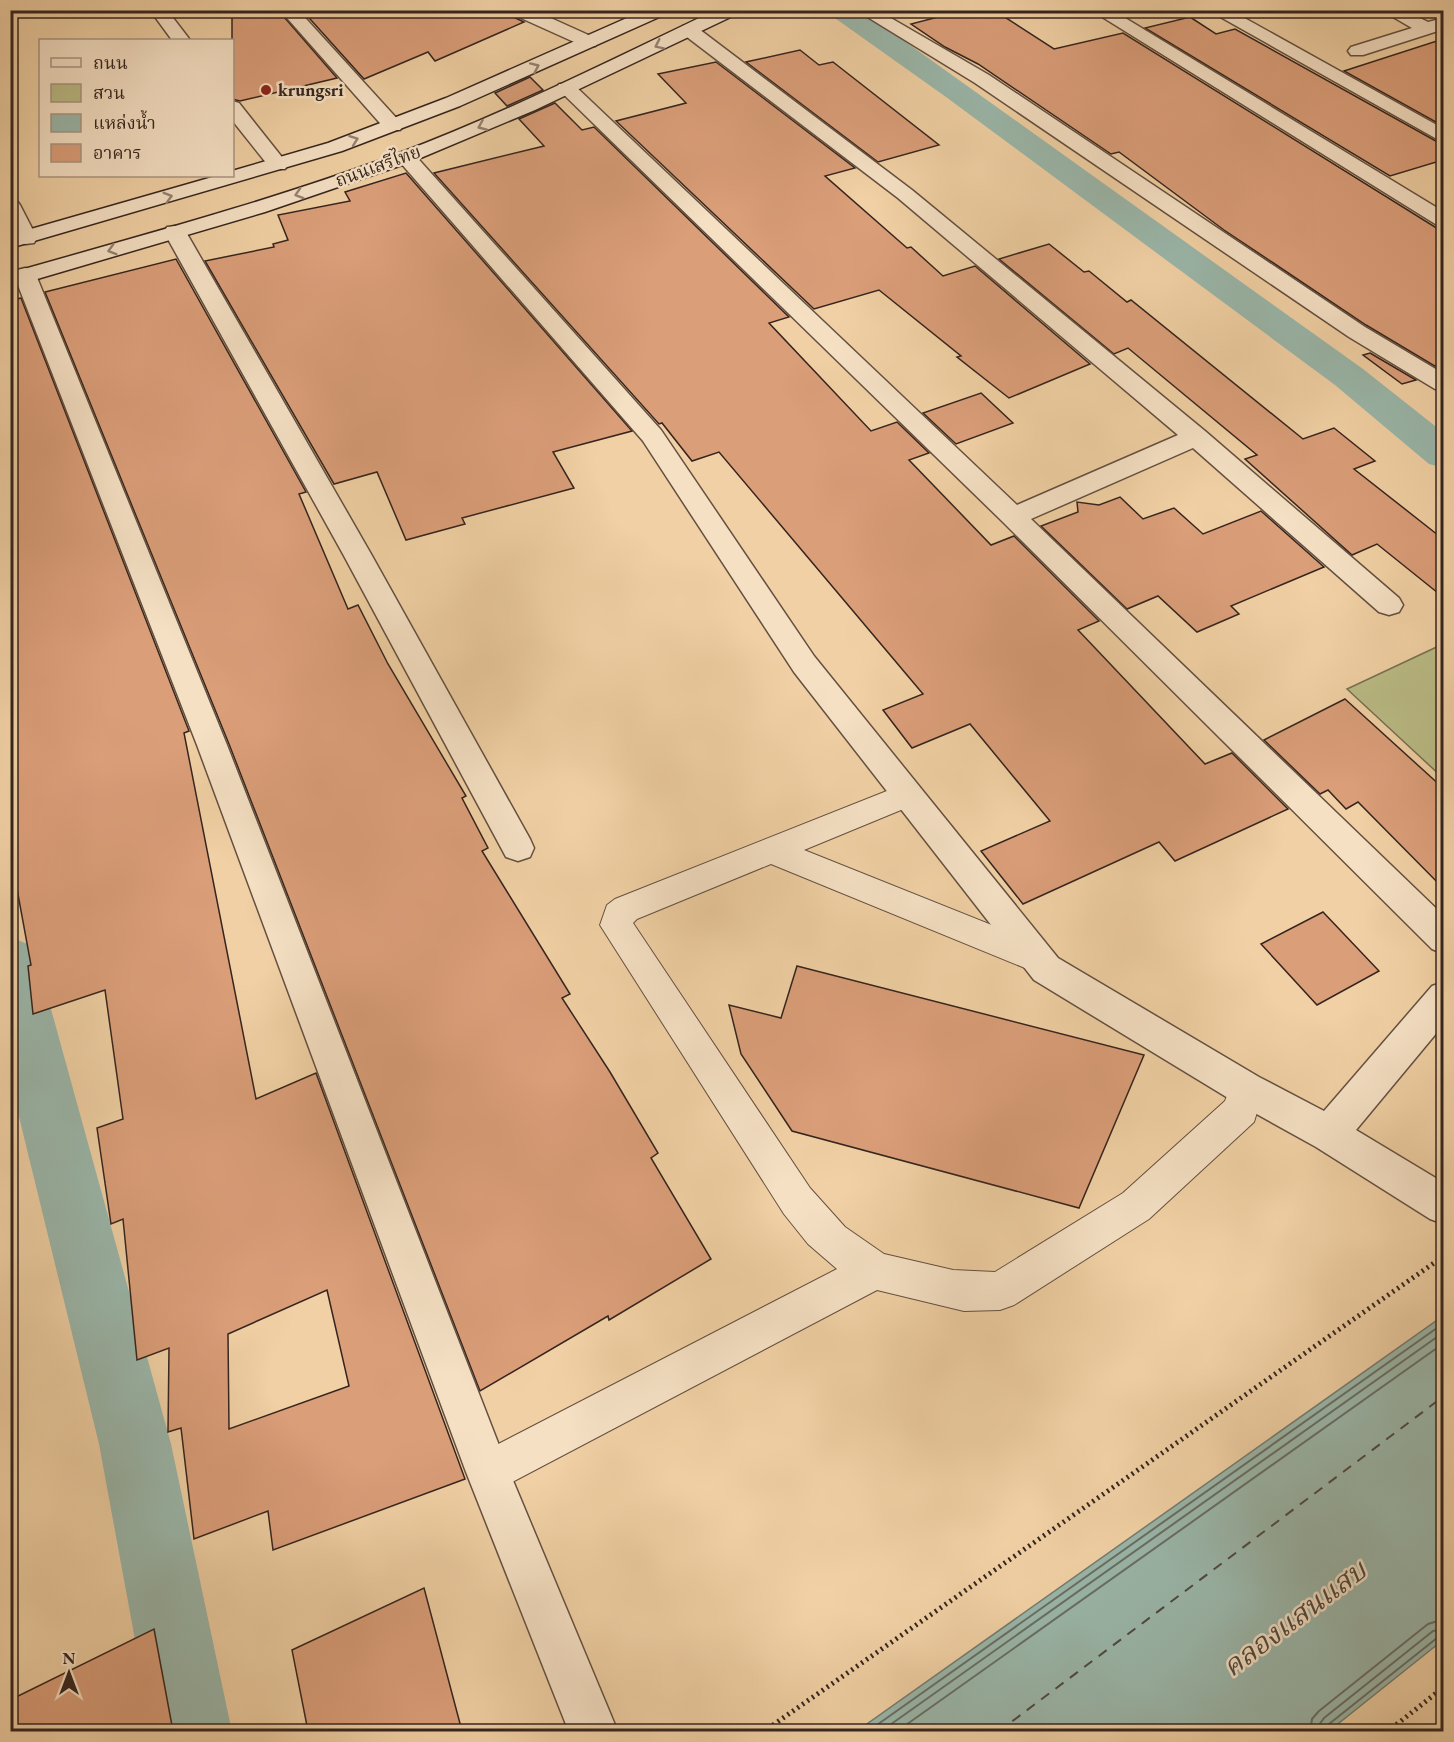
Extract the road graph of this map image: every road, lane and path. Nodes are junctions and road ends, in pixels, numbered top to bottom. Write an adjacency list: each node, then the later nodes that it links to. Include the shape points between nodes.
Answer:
1 (158, 10): 12 (street)
2 (288, 10): 17 (street)
3 (518, 10): 13 (street)
4 (660, 10): 13 (street, ถนนเสรีไทย)
5 (730, 10): 11 (street, ถนนเสรีไทย)
6 (864, 10): 26 (street, via 982,79 1357,332)
7 (1099, 10): 22 (street)
8 (1216, 10): 18 (street)
9 (1389, 10): 10 (street)
10 (1436, 26): 14 (street)
11 (689, 30): 15 (street, ถนนเสรีไทย, one-way to 15); 27 (street, via 905,194)
12 (180, 39)
13 (589, 42): 17 (street, ถนนเสรีไทย, one-way to 13)
14 (1357, 51)
15 (567, 88): 19 (street, ถนนเสรีไทย, one-way to 19); 28 (street)
16 (234, 110): 20 (street)
17 (393, 126): 20 (street, ถนนเสรีไทย, one-way to 17)
18 (1443, 137)
19 (406, 157): 23 (street, ถนนเสรีไทย, one-way to 23); 30 (street, via 652,436 804,664)
20 (278, 165): 24 (street, ถนนเสรีไทย, one-way to 20)
21 (10, 204): 24 (street)
22 (1443, 221)
23 (175, 232): 25 (street, ถนนเสรีไทย, one-way to 25); 31 (street)
24 (18, 240)
25 (18, 277): 41 (street, via 212,745)
26 (1443, 384)
27 (1196, 437): 28 (street); 29 (street)
28 (1013, 517): 33 (street)
29 (1389, 605)
30 (907, 795): 32 (lane); 34 (street)
31 (518, 848)
32 (773, 851): 34 (lane); 40 (lane, via 626,909 618,915 616,925 809,1219)
33 (1443, 939)
34 (1037, 958): 36 (street, via 1046,969)
35 (1443, 997): 37 (street)
36 (1246, 1089): 37 (street); 40 (lane, via 1241,1110 1136,1206 1000,1291 979,1294 950,1290)
37 (1329, 1134): 38 (street)
38 (1443, 1205)
39 (1443, 1256): 44 (path)
40 (875, 1270): 41 (lane)
41 (488, 1472): 43 (street)
42 (1443, 1687): 45 (path)
43 (594, 1731)
44 (763, 1731)
45 (1387, 1731)

